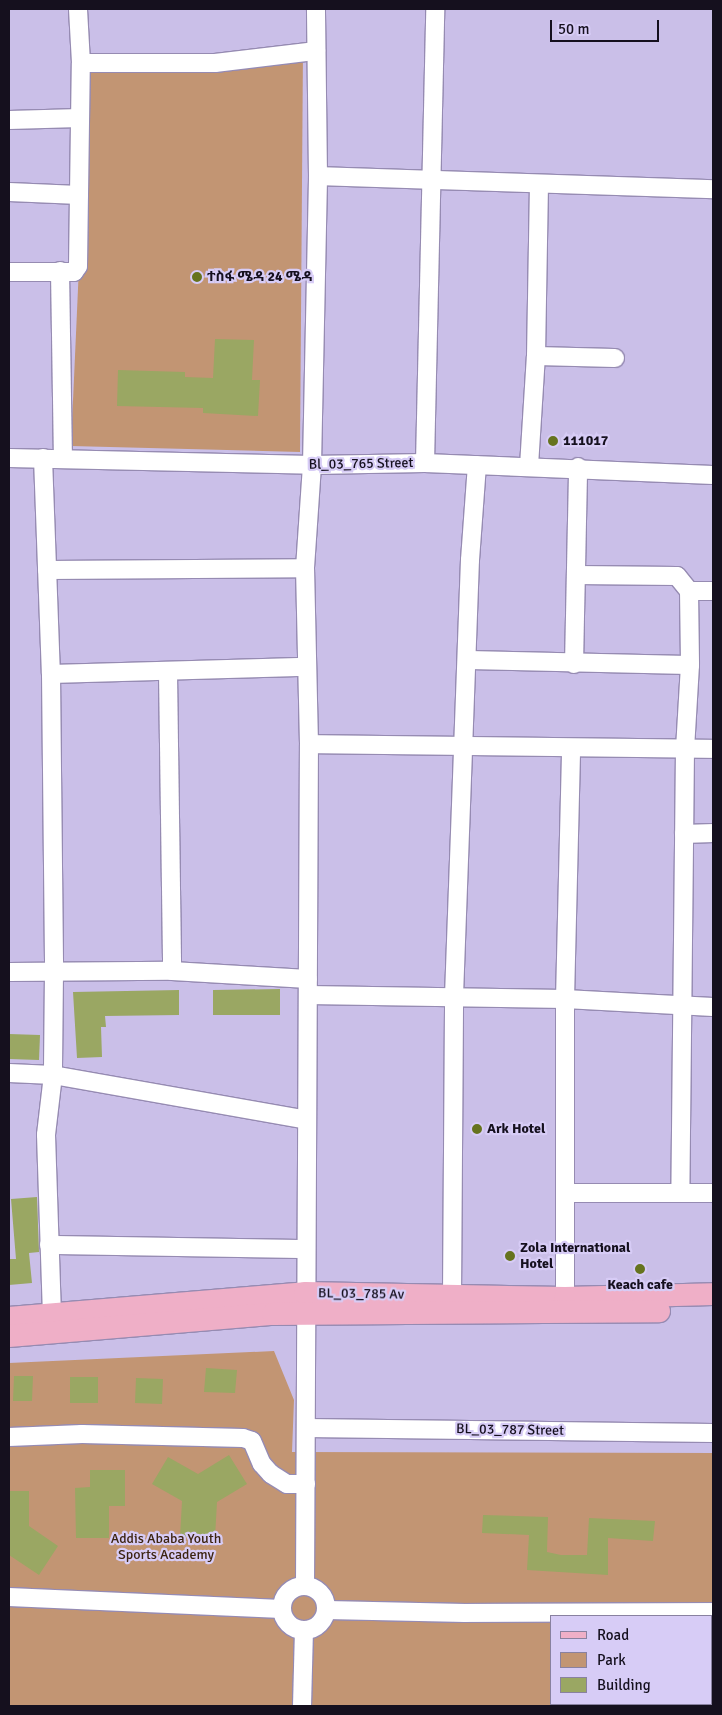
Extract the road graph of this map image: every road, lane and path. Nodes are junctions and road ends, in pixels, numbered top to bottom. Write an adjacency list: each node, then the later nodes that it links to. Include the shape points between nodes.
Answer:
1 (78, 9): 5 (street)
2 (316, 9): 4 (street)
3 (435, 9): 9 (street)
4 (316, 51): 5 (street, via 215,63); 8 (street)
5 (81, 63): 6 (street)
6 (80, 118): 7 (street); 13 (street)
7 (9, 120)
8 (318, 176): 9 (street); 22 (street)
9 (432, 180): 10 (street); 21 (street)
10 (539, 184): 11 (street); 16 (street)
11 (713, 189)
12 (9, 192): 13 (street)
13 (79, 195): 14 (street, via 78,266 74,272)
14 (60, 271): 15 (street); 20 (street)
15 (9, 272)
16 (536, 356): 17 (street); 24 (street)
17 (615, 358)
18 (9, 458): 19 (street, Bl_03_765 Street)
19 (43, 458): 20 (street, Bl_03_765 Street); 28 (street)
20 (63, 458): 22 (street, Bl_03_765 Street)
21 (425, 463): 22 (street, Bl_03_765 Street); 23 (street, Bl_03_765 Street)
22 (312, 465): 27 (street)
23 (477, 465): 24 (street, Bl_03_765 Street); 32 (street, via 470,560)
24 (530, 466): 25 (street, Bl_03_765 Street)
25 (578, 467): 26 (street, Bl_03_765 Street); 29 (street)
26 (713, 475)
27 (305, 568): 28 (street); 35 (street)
28 (47, 570): 37 (street)
29 (576, 575): 30 (street, via 677,576); 33 (street)
30 (689, 591): 31 (street); 34 (street)
31 (713, 591)
32 (468, 660): 33 (street); 39 (street)
33 (574, 664): 34 (street)
34 (690, 665): 41 (street)
35 (307, 667): 36 (street); 38 (street)
36 (168, 673): 37 (street); 45 (street)
37 (51, 674): 47 (street)
38 (309, 744): 39 (street); 48 (street)
39 (466, 747): 40 (street); 49 (street)
40 (571, 749): 41 (street); 50 (street)
41 (685, 750): 42 (street); 44 (street)
42 (713, 750)
43 (713, 833): 44 (street)
44 (684, 834): 51 (street)
45 (172, 971): 47 (street); 48 (street)
46 (9, 972): 47 (street)
47 (54, 972): 54 (street)
48 (308, 987): 49 (street); 55 (street)
49 (454, 996): 50 (street); 62 (street)
50 (565, 999): 51 (street); 57 (street)
51 (681, 1007): 52 (street); 56 (street)
52 (713, 1007)
53 (9, 1072): 54 (street)
54 (53, 1075): 55 (street); 59 (street, via 46,1135)
55 (307, 1120): 60 (street)
56 (680, 1192): 57 (street); 58 (street)
57 (566, 1193): 63 (street)
58 (713, 1193)
59 (49, 1246): 60 (street); 66 (street)
60 (306, 1249): 64 (street)
61 (713, 1294): 63 (main road, BL_03_785 Av)
62 (452, 1295): 63 (main road, BL_03_785 Av); 64 (main road, BL_03_785 Av)
63 (565, 1298)
64 (305, 1303): 65 (main road, BL_03_785 Av, via 574,1314); 66 (main road, BL_03_785 Av); 68 (main road, BL_03_785 Av, via 180,1320); 69 (street)
65 (713, 1309)
66 (52, 1315): 67 (main road, BL_03_785 Av)
67 (9, 1318)
68 (9, 1336)
69 (306, 1428): 70 (street, BL_03_787 Street); 72 (street)
70 (713, 1433)
71 (9, 1437): 72 (street, via 82,1434 243,1438 252,1441 262,1464 271,1474 287,1484)
72 (306, 1484): 73 (street)
73 (305, 1585): 75 (street, via 291,1590); 76 (street, via 324,1596)
74 (9, 1597): 75 (street)
75 (282, 1609): 78 (street, via 288,1624)
76 (327, 1610): 77 (street); 78 (street, via 317,1627)
77 (713, 1612)
78 (304, 1630): 79 (street)
79 (302, 1706)

